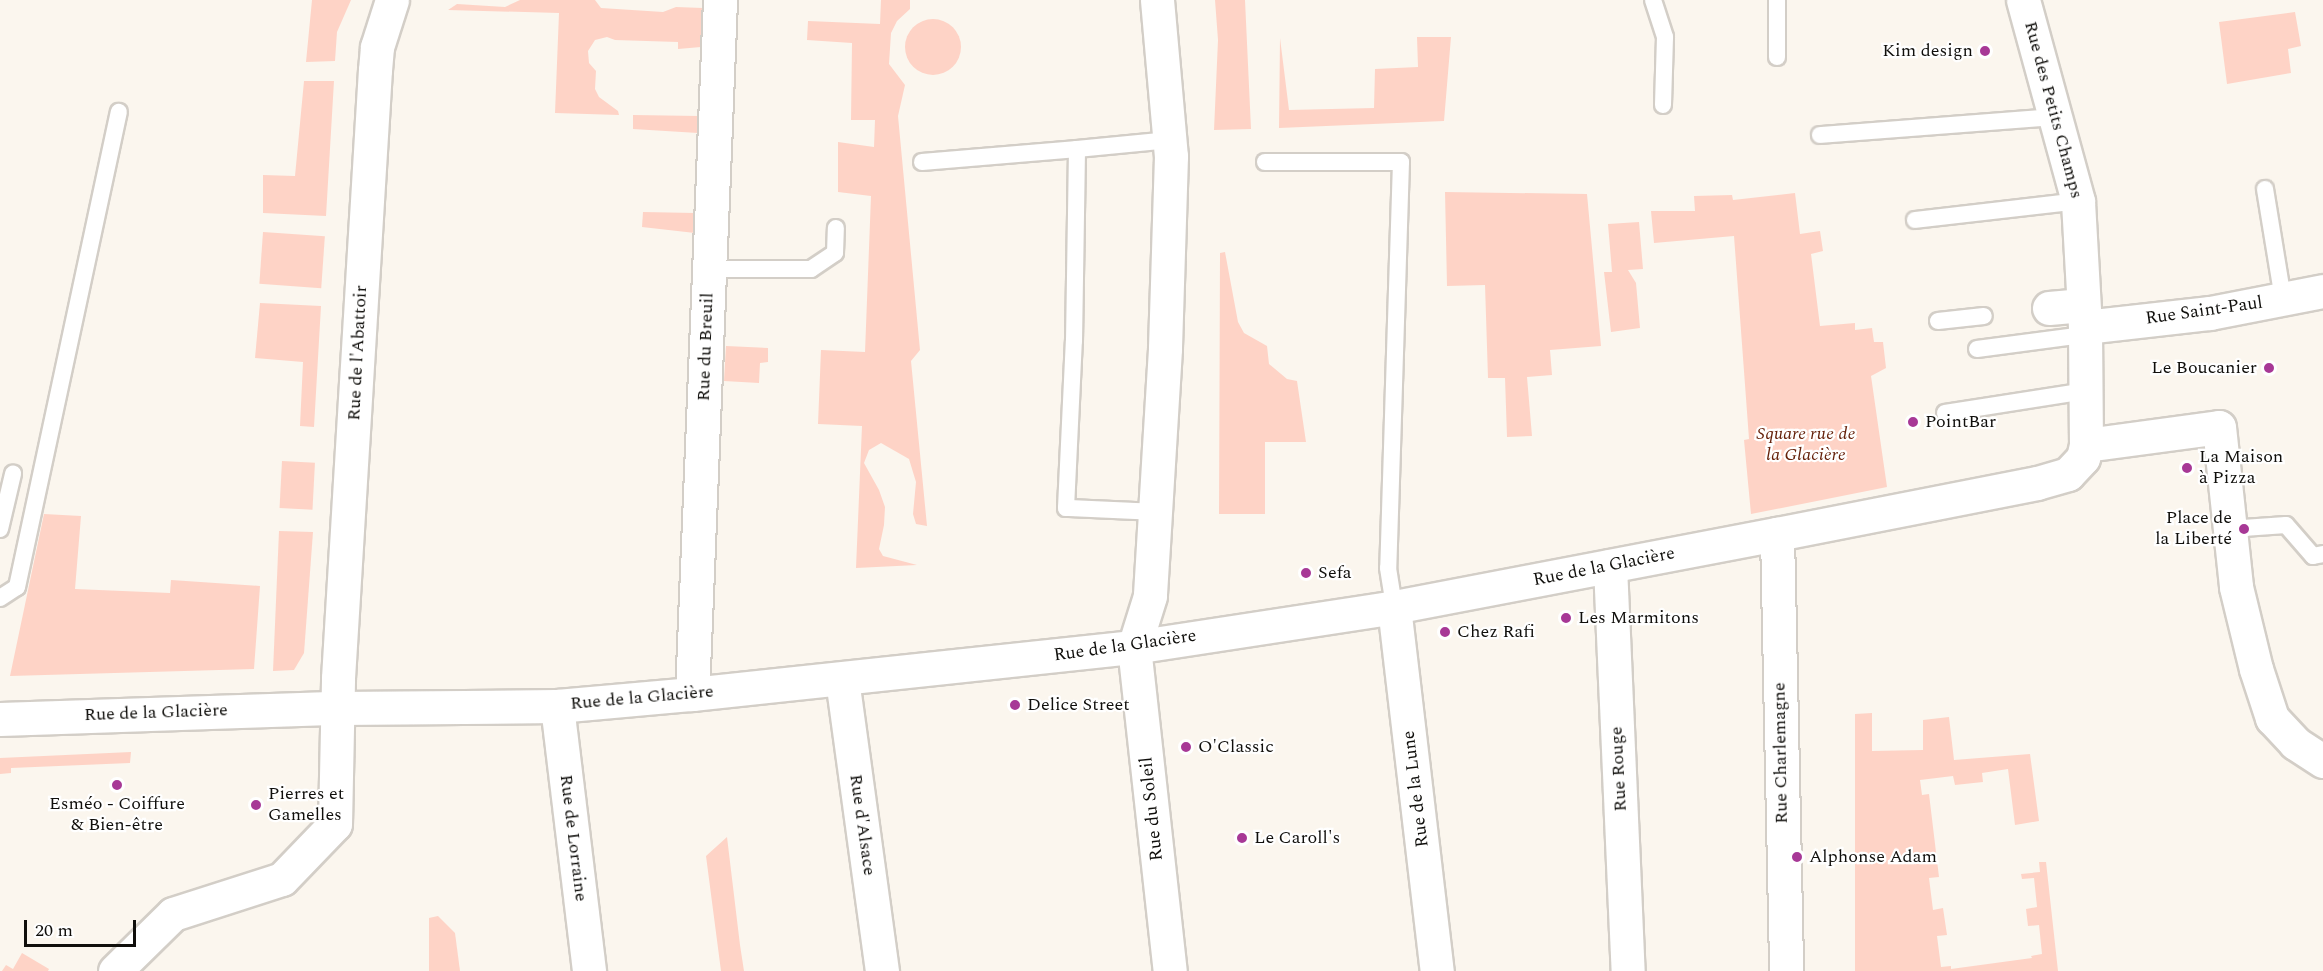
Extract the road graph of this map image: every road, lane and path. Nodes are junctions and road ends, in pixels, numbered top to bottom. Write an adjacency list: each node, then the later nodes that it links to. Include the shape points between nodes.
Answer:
1 (392, 0): 44 (street, Rue de l'Abattoir, via 377,47)
2 (720, 0): 20 (street, Rue du Breuil)
3 (1157, 0): 12 (street)
4 (1653, 0): 8 (lane, via 1665,37)
5 (1777, 0): 7 (lane)
6 (2023, 0): 10 (street, Rue des Petits Champs)
7 (1777, 57)
8 (1663, 105)
9 (119, 112): 38 (lane, via 17,587)
10 (2056, 117): 11 (lane); 17 (street, Rue des Petits Champs)
11 (1820, 135)
12 (1170, 140): 13 (lane); 32 (street, via 1165,349)
13 (1077, 149): 14 (lane); 32 (lane, via 1066,508)
14 (922, 162)
15 (1265, 162): 39 (lane, via 1401,162 1388,568)
16 (2265, 189): 22 (lane)
17 (2078, 201): 18 (lane); 26 (street, Rue des Petits Champs)
18 (1915, 220)
19 (836, 228): 20 (lane, via 834,253 811,268)
20 (709, 269): 42 (street, Rue du Breuil)
21 (2323, 291): 22 (street, Rue Saint-Paul)
22 (2283, 299): 26 (street, Rue Saint-Paul, via 2210,313)
23 (2049, 308): 26 (street, Rue Saint-Paul)
24 (1984, 316): 25 (lane)
25 (1938, 321)
26 (2084, 322): 27 (lane); 28 (street)
27 (1977, 350)
28 (2086, 391): 29 (lane); 30 (street)
29 (1945, 413)
30 (2086, 445): 33 (street, via 2219,427); 35 (street, Rue de la Glacière, via 2083,458 2068,474 2037,483)
31 (13, 474): 34 (lane)
32 (1155, 512): 40 (street, via 1150,596)
33 (2229, 529): 36 (lane, via 2286,525 2313,556); 46 (street, via 2236,587 2272,718 2295,743)
34 (0, 530)
35 (1777, 534): 37 (street, Rue de la Glacière); 53 (street, Rue Charlemagne)
36 (2323, 555)
37 (1610, 566): 39 (street, Rue de la Glacière); 52 (street, Rue Rouge)
38 (0, 598)
39 (1394, 607): 40 (street, Rue de la Glacière); 51 (street, Rue de la Lune)
40 (1134, 647): 41 (street, Rue de la Glacière); 50 (street, Rue du Soleil)
41 (842, 679): 42 (street, Rue de la Glacière); 49 (street, Rue d'Alsace)
42 (692, 694): 43 (street, Rue de la Glacière)
43 (557, 706): 44 (street, Rue de la Glacière); 48 (street, Rue de Lorraine)
44 (338, 708): 45 (street, Rue de la Glacière); 47 (street, Rue de l'Abattoir, via 335,825 282,879 173,914)
45 (0, 719)
46 (2323, 761)
47 (115, 971)
48 (589, 971)
49 (882, 971)
50 (1170, 971)
51 (1437, 971)
52 (1628, 971)
53 (1786, 971)

